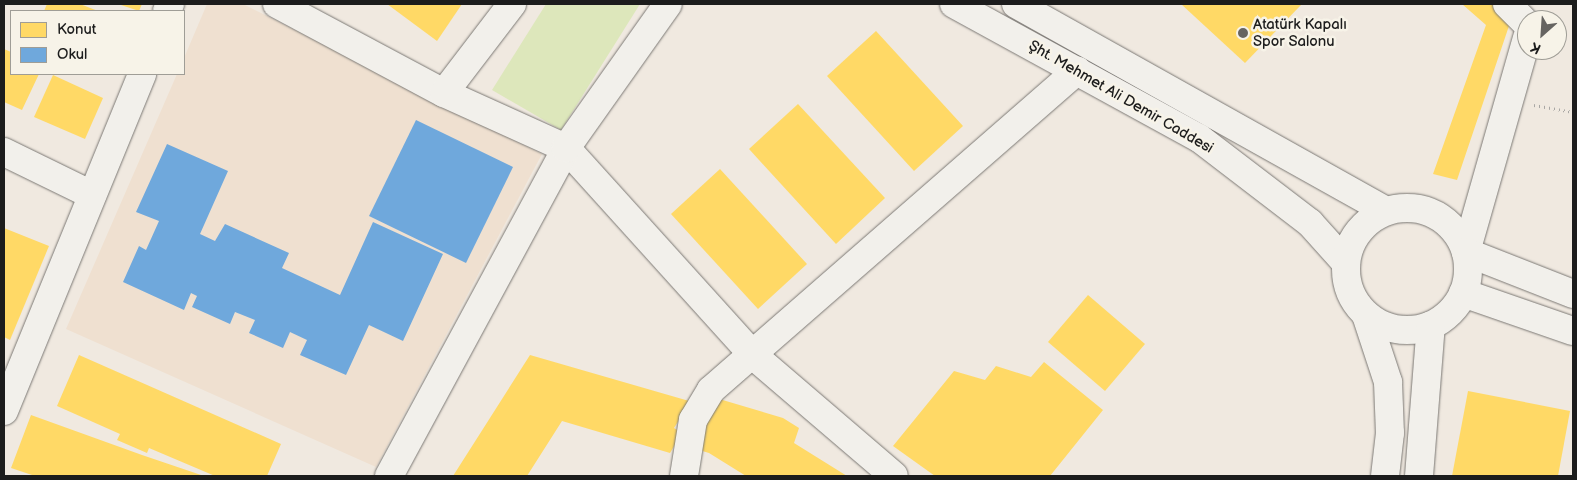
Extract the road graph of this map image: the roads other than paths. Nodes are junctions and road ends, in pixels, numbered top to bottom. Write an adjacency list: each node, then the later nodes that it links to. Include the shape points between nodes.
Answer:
1 (277, 4): 11 (street)
2 (512, 4): 11 (street)
3 (668, 4): 12 (street)
4 (954, 4): 9 (street, Şht. Mehmet Ali Demir Caddesi)
5 (1016, 4): 15 (street, Şht. Mehmet Ali Demir Caddesi)
6 (1507, 4): 7 (street)
7 (1517, 14)
8 (1521, 60): 16 (street)
9 (1077, 71): 17 (street, Şht. Mehmet Ali Demir Caddesi, via 1199,138 1310,223); 23 (street)
10 (142, 75): 14 (street)
11 (444, 93): 12 (street)
12 (566, 148): 23 (street); 25 (street)
13 (4, 152): 14 (street)
14 (92, 195): 24 (street)
15 (1386, 211): 16 (street, via 1408,207 1428,211 1447,222); 17 (street, via 1360,228)
16 (1466, 252): 18 (street, via 1468,269); 19 (street)
17 (1346, 263): 20 (street, via 1346,278 1355,301)
18 (1463, 293): 21 (street, via 1452,310); 22 (street)
19 (1573, 294)
20 (1366, 314): 21 (street, via 1382,324 1404,330); 28 (street, via 1388,382 1390,433)
21 (1431, 325): 29 (street)
22 (1573, 331)
23 (754, 356): 26 (street, via 711,390 693,420); 27 (street)
24 (4, 411)
25 (390, 476)
26 (684, 476)
27 (894, 476)
28 (1385, 476)
29 (1419, 476)

